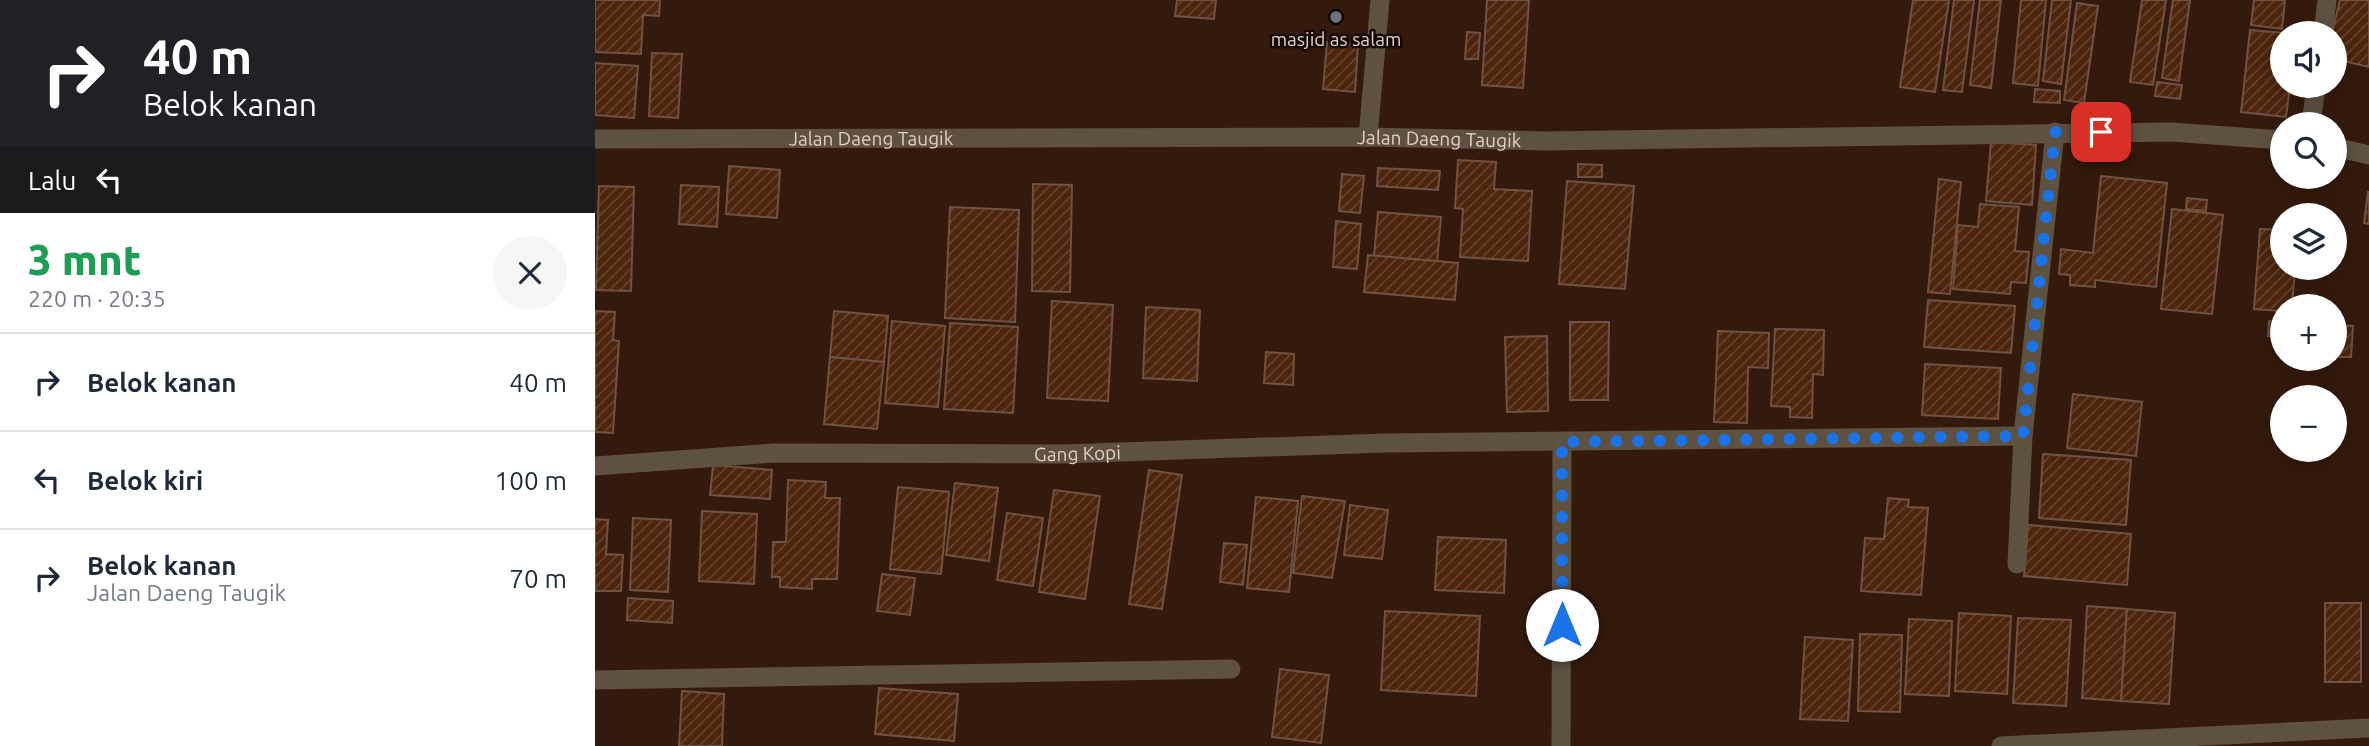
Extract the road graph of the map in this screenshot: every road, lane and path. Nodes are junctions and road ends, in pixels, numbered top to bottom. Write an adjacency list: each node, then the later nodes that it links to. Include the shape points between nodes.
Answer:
1 (1380, 0): 5 (street)
2 (2327, 0): 3 (street)
3 (2324, 21)
4 (2055, 132): 5 (street, Jalan Daeng Taugik, via 1545,141); 7 (street, Jalan Daeng Taugik, via 2171,132); 10 (street)
5 (1368, 137): 6 (street, Jalan Daeng Taugik)
6 (595, 139)
7 (2270, 139)
8 (2347, 150): 9 (street)
9 (2369, 155)
10 (2023, 436): 11 (street, Gang Kopi); 13 (street)
11 (1562, 442): 12 (street, Gang Kopi, via 1063,454 774,453); 17 (street)
12 (595, 466)
13 (2017, 564)
14 (1231, 669): 15 (street)
15 (595, 680)
16 (2369, 727): 18 (street)
17 (1560, 746)
18 (2001, 746)

